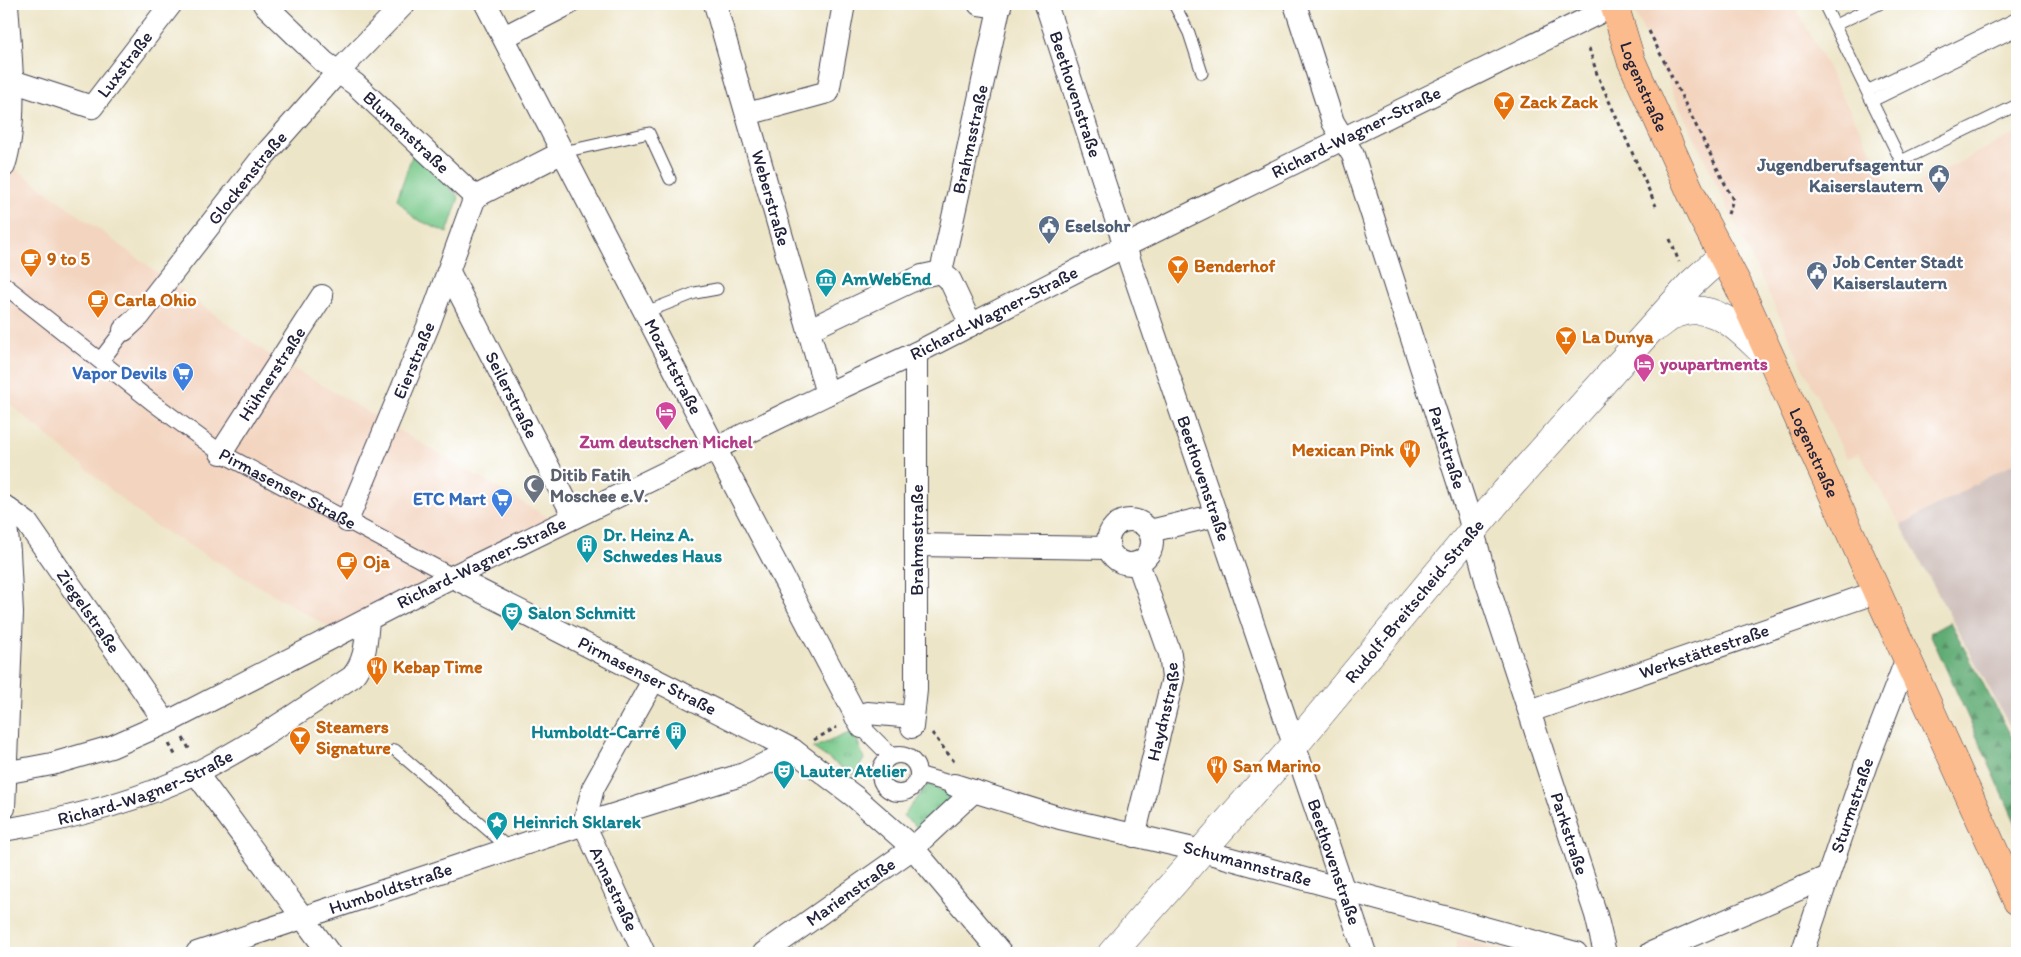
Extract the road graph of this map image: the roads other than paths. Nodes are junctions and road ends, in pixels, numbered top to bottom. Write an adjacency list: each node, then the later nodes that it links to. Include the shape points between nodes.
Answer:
1 (7, 4): 22 (street)
2 (170, 4): 22 (street, Luxstraße, via 92,107)
3 (264, 4): 20 (street, Blumenstraße)
4 (404, 4): 20 (street, Glockenstraße)
5 (486, 4): 19 (street, Mozartstraße)
6 (568, 4): 19 (street)
7 (715, 4): 25 (street, Weberstraße)
8 (844, 4): 25 (street, via 828,92)
9 (1046, 4): 31 (street, Beethovenstraße)
10 (1174, 4): 21 (lane, via 1189,33)
11 (1295, 4): 26 (street, Parkstraße, via 1333,122)
12 (1615, 4): 26 (street, Richard-Wagner-Straße); 32 (main road, Logenstraße, via 1631,60 1701,215)
13 (1824, 4): 17 (lane)
14 (1879, 4): 17 (lane)
15 (993, 5): 34 (street, Brahmsstraße)
16 (2017, 18): 23 (lane)
17 (1835, 25): 23 (lane)
18 (2017, 30): 23 (lane)
19 (504, 37): 27 (street, Mozartstraße)
20 (337, 73): 30 (street, Blumenstraße, via 356,84); 41 (street, Glockenstraße, via 262,158 139,316)
21 (1202, 73)
22 (12, 80): 28 (street, via 11,123)
23 (1869, 96): 24 (lane, via 1901,161)
24 (2017, 105)
25 (747, 114): 40 (street, Weberstraße)
26 (1344, 138): 31 (street, Richard-Wagner-Straße); 53 (street, Parkstraße, via 1354,155)
27 (563, 152): 29 (lane, via 649,133); 30 (street); 38 (street, Mozartstraße)
28 (4, 166)
29 (670, 179)
30 (475, 197): 33 (street, Eierstraße)
31 (1125, 246): 39 (street, Richard-Wagner-Straße); 50 (street, Beethovenstraße)
32 (1723, 255): 42 (street, Rudolf-Breitscheid-Straße, via 1691,284); 44 (main road, Logenstraße)
33 (449, 272): 51 (street, Seilerstraße); 52 (street, Eierstraße)
34 (942, 272): 39 (street, via 950,280); 40 (street, via 922,276)
35 (4, 285): 45 (street, Pirmasenser Straße)
36 (717, 289): 38 (lane)
37 (322, 296): 48 (street, Hühnerstraße)
38 (646, 312): 47 (street, Mozartstraße)
39 (971, 325): 43 (street, Richard-Wagner-Straße)
40 (810, 329): 46 (street, Weberstraße)
41 (124, 330): 45 (street, Glockenstraße)
42 (1645, 335): 44 (street, via 1678,313 1709,310 1732,323); 53 (street, Rudolf-Breitscheid-Straße)
43 (916, 353): 46 (street, Richard-Wagner-Straße); 55 (street, Brahmsstraße)
44 (1769, 358): 60 (main road, Logenstraße)
45 (101, 360): 48 (street, Pirmasenser Straße)
46 (827, 394): 47 (street, Richard-Wagner-Straße)
47 (715, 448): 51 (street, Richard-Wagner-Straße); 66 (street, Mozartstraße)
48 (221, 453): 52 (street, Pirmasenser Straße)
49 (4, 508): 57 (street); 68 (street, Ziegelstraße, via 27,523)
50 (1217, 515): 54 (street); 70 (street, Beethovenstraße)
51 (574, 518): 59 (street, Richard-Wagner-Straße)
52 (346, 521): 59 (street, Pirmasenser Straße)
53 (1473, 529): 65 (street, Parkstraße, via 1487,583); 70 (street, Rudolf-Breitscheid-Straße)
54 (1150, 531): 56 (street, via 1135,520 1123,521 1110,532); 58 (street, via 1153,542 1150,552)
55 (917, 545): 56 (street); 67 (street, Brahmsstraße, via 916,690)
56 (1109, 548): 58 (street, via 1123,564)
57 (6, 551): 61 (street)
58 (1138, 563): 80 (street, Haydnstraße, via 1170,654 1173,678)
59 (453, 577): 62 (street, Richard-Wagner-Straße); 64 (street, Pirmasenser Straße)
60 (1877, 592): 63 (main road, Logenstraße); 65 (street, Werkstättestraße)
61 (8, 613): 73 (street)
62 (368, 620): 68 (street, Richard-Wagner-Straße); 74 (street, Richard-Wagner-Straße, via 364,658 352,677 248,744)
63 (1907, 658): 84 (street, Sturmstraße); 86 (main road, Logenstraße)
64 (654, 679): 69 (street, Pirmasenser Straße); 78 (street, via 593,788)
65 (1530, 711): 96 (street, Parkstraße, via 1596,915)
66 (859, 722): 67 (street, via 867,713); 72 (street)
67 (912, 722): 72 (street)
68 (166, 723): 73 (street, Richard-Wagner-Straße, via 111,747)
69 (801, 746): 78 (street, Humboldtstraße, via 744,774); 81 (street, Pirmasenser Straße)
70 (1294, 746): 83 (street, Rudolf-Breitscheid-Straße); 85 (street, Beethovenstraße)
71 (395, 750): 82 (lane)
72 (898, 755): 75 (street, via 915,762); 75 (street, via 882,765 880,778 884,795 901,793 913,787)
73 (5, 773): 77 (street)
74 (196, 773): 79 (street, Richard-Wagner-Straße, via 63,820); 87 (street)
75 (919, 775): 76 (street)
76 (964, 788): 80 (street, Schumannstraße, via 1060,818); 81 (street)
77 (4, 808)
78 (584, 824): 82 (street, Humboldtstraße); 90 (street, Annastraße)
79 (4, 830)
80 (1134, 836): 83 (street, Schumannstraße)
81 (913, 848): 91 (street, Marienstraße); 92 (street, Pirmasenser Straße)
82 (510, 849): 87 (street, Humboldtstraße)
83 (1202, 851): 85 (street, Schumannstraße); 93 (street, Rudolf-Breitscheid-Straße)
84 (1827, 877): 97 (street); 98 (street, Sturmstraße)
85 (1342, 890): 94 (street, Beethovenstraße); 95 (street, Schumannstraße)
86 (2017, 901)
87 (301, 917): 88 (street, Humboldtstraße); 89 (street)
88 (197, 953)
89 (329, 953)
90 (644, 953)
91 (764, 953)
92 (1001, 953)
93 (1112, 953)
94 (1364, 953)
95 (1576, 953)
96 (1605, 953)
97 (1651, 953)
98 (1802, 953)

